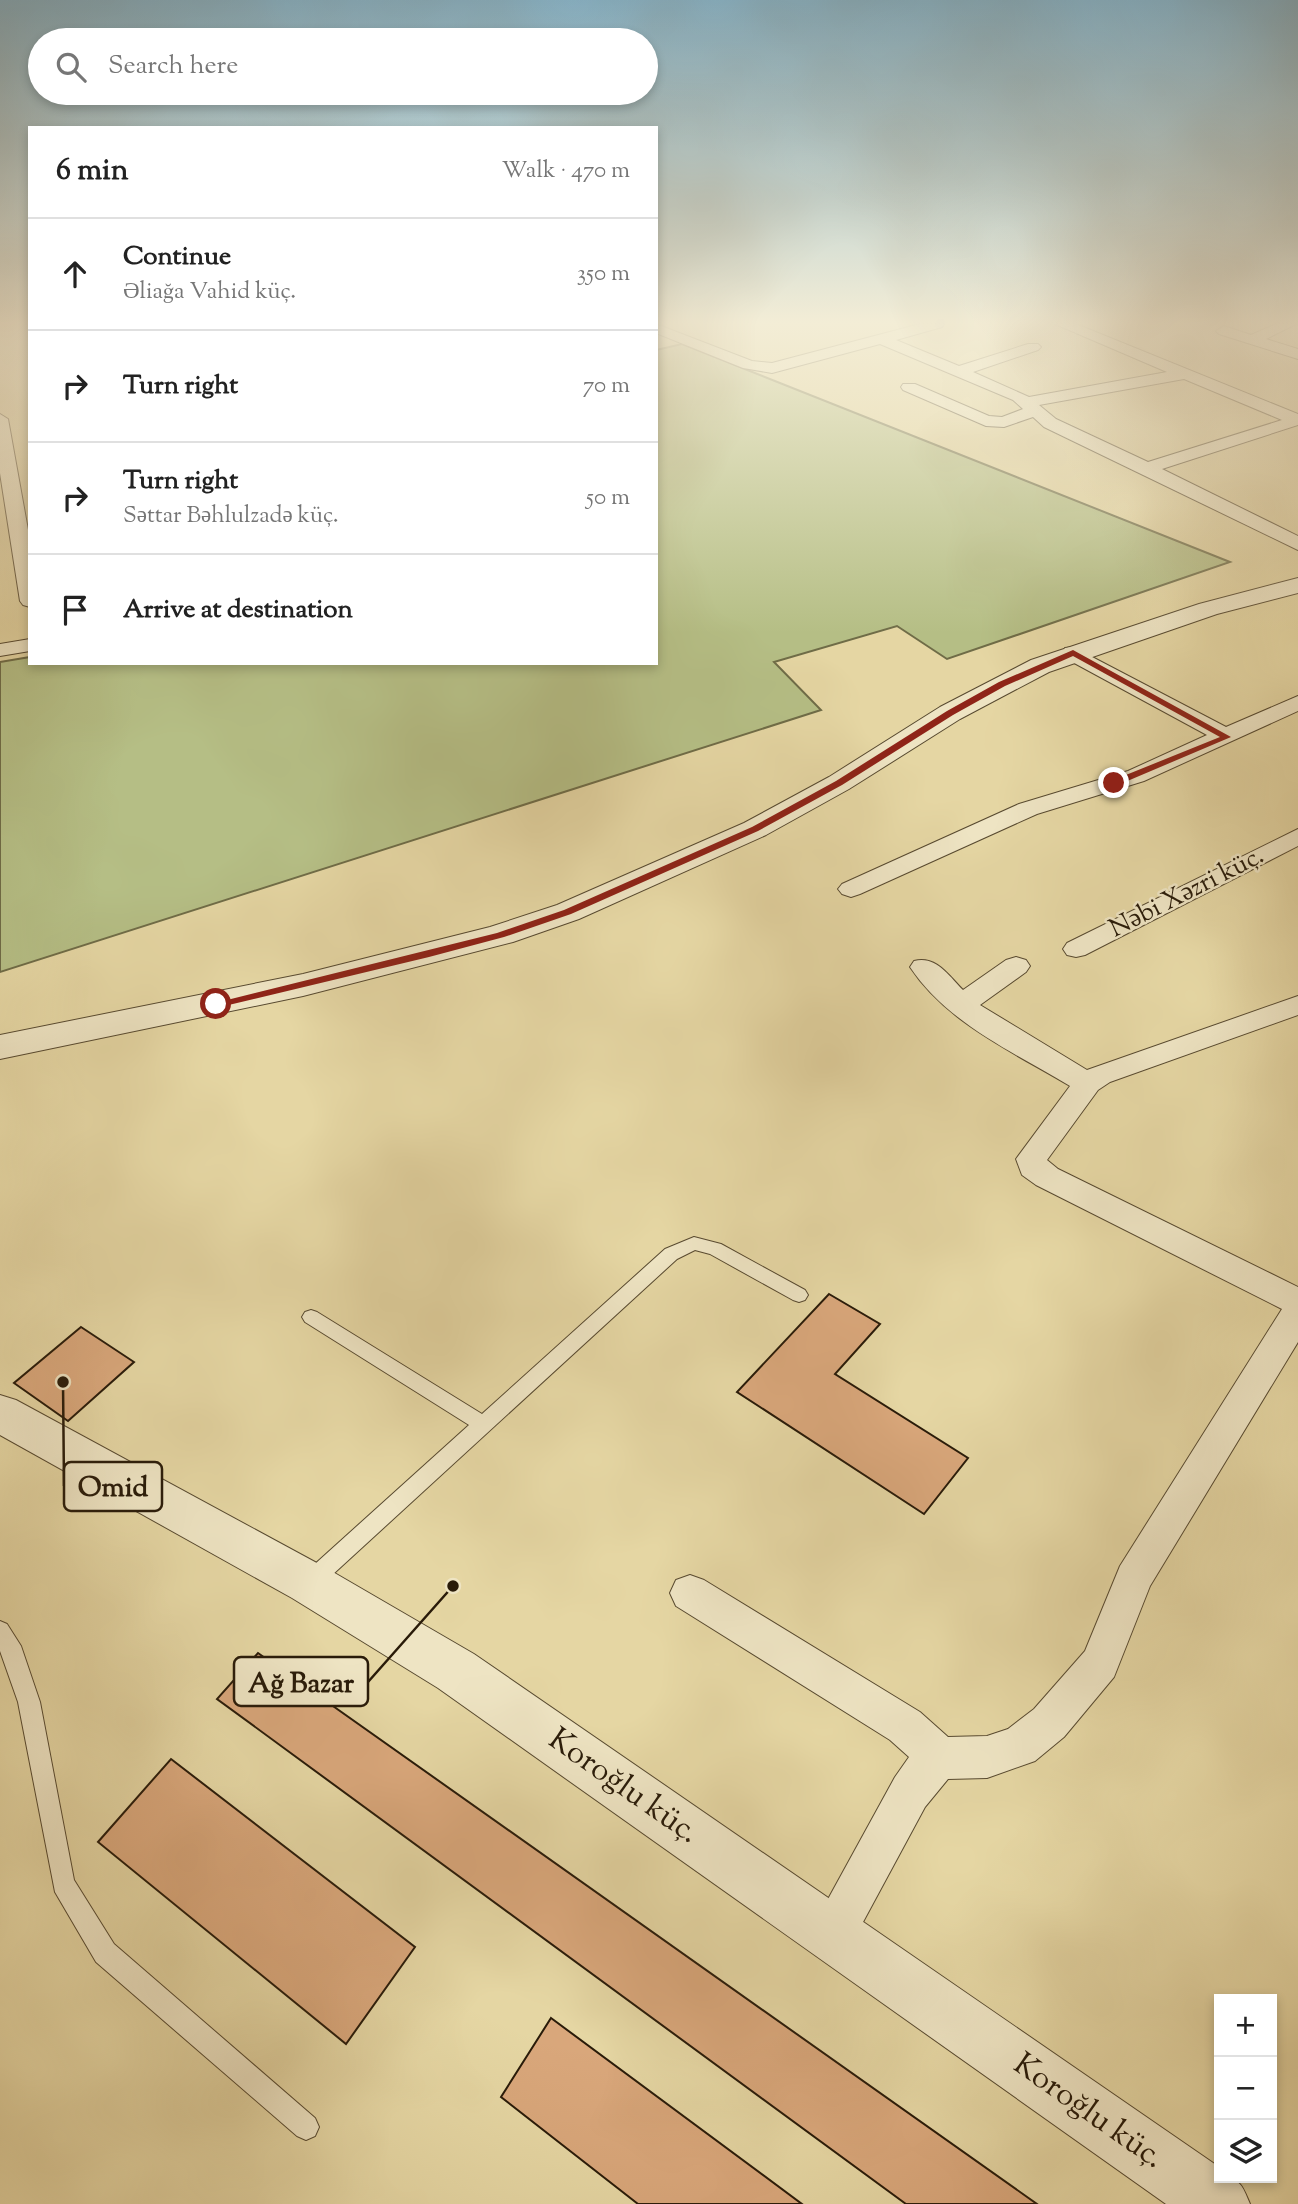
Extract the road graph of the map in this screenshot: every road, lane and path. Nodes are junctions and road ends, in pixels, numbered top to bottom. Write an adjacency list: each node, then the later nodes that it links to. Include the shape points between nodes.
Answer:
1 (1, 427): 7 (street)
2 (1057, 427): 4 (street)
3 (1276, 427): 4 (street)
4 (1147, 468): 5 (street)
5 (1298, 544)
6 (1298, 585): 10 (street, via 1208,608)
7 (28, 589)
8 (28, 645): 9 (street)
9 (0, 650)
10 (1073, 653): 12 (street); 20 (street, via 1002,684 755,829 568,912 501,935 303,985)
11 (1298, 703): 12 (street)
12 (1227, 737): 14 (street, via 1125,779 1028,809)
13 (1298, 836): 15 (street, Nəbi Xəzri küç.)
14 (851, 889)
15 (1076, 949)
16 (1016, 966): 19 (street)
17 (924, 967): 19 (street)
18 (1298, 1004): 21 (street, via 1122,1065)
19 (961, 1005): 21 (street)
20 (0, 1048)
21 (1088, 1083): 23 (street, via 1031,1159 1033,1167)
22 (799, 1295): 27 (lane, via 715,1249 694,1243 671,1254)
23 (1298, 1302)
24 (1298, 1313): 31 (street, via 1134,1578 1100,1664 1049,1723 1020,1746 987,1757)
25 (311, 1317): 27 (lane)
26 (0, 1413): 28 (street, Koroğlu küç.)
27 (484, 1425): 28 (lane)
28 (309, 1583): 32 (street, Koroğlu küç., via 456,1671)
29 (690, 1593): 31 (street, via 905,1726)
30 (0, 1631): 33 (lane, via 13,1653 29,1702 63,1884 83,1919 105,1953)
31 (940, 1758): 32 (street, via 910,1792)
32 (833, 1932): 34 (street, Koroğlu küç.)
33 (306, 2127)
34 (1219, 2204)

